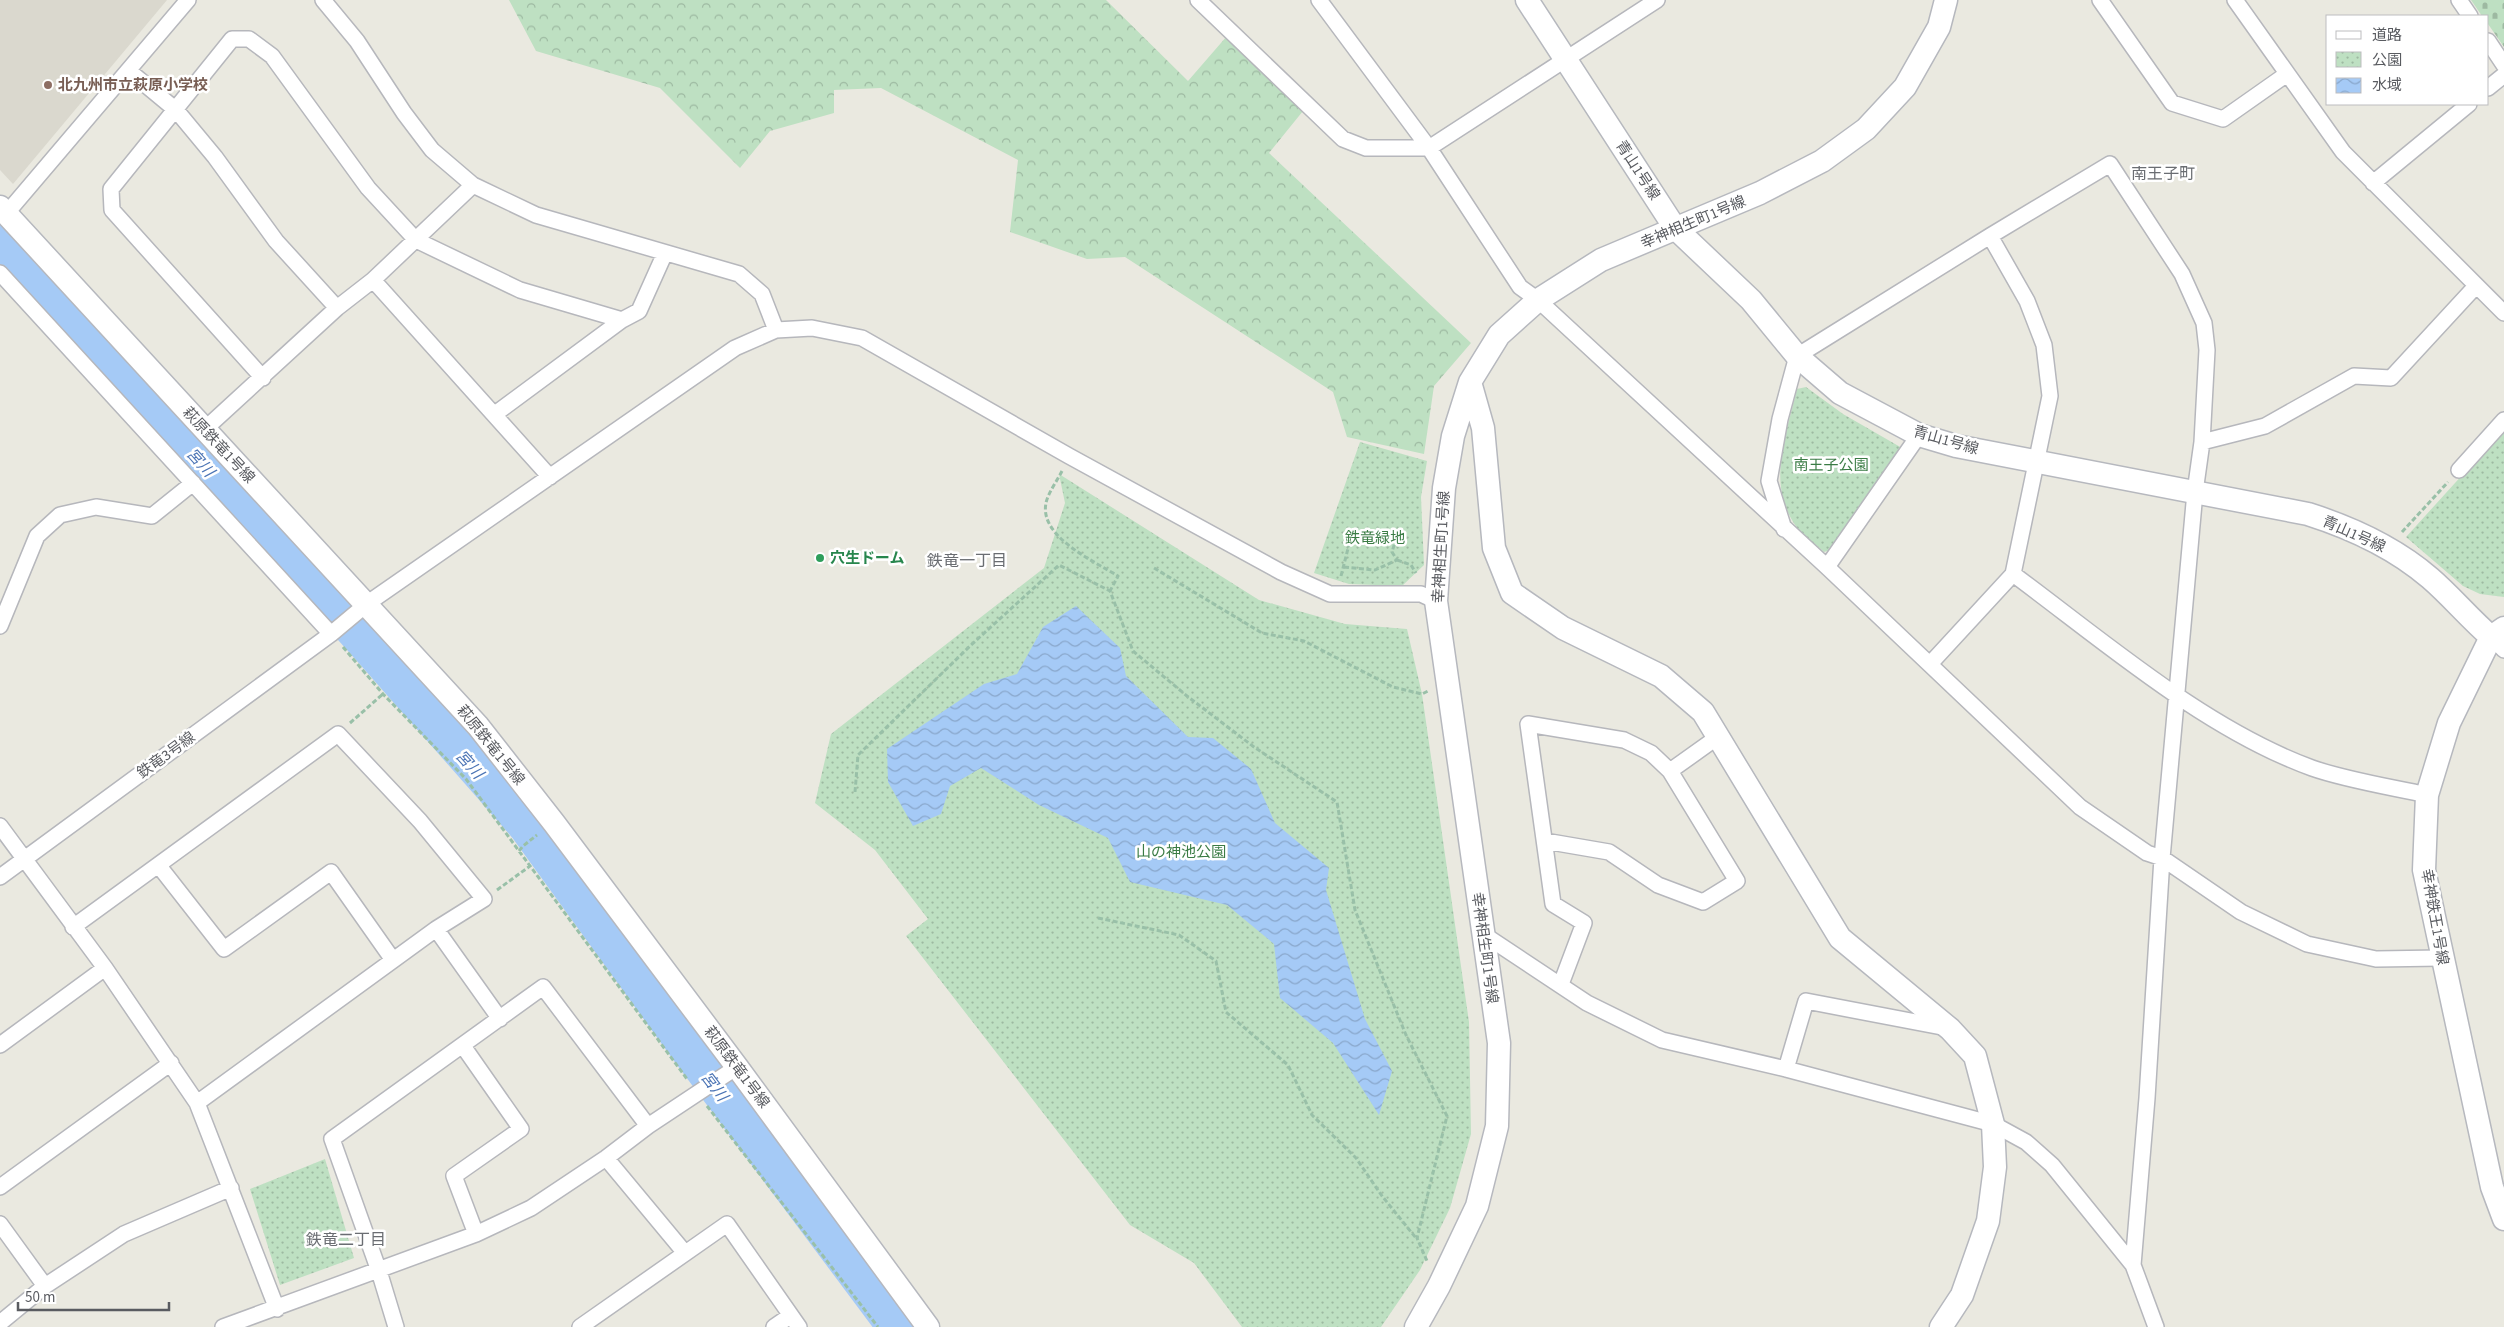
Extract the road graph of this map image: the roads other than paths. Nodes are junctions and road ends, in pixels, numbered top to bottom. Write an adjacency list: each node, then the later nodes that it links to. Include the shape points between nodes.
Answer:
1 (188, 0): 15 (street)
2 (323, 0): 23 (street, via 357,41 432,150)
3 (1198, 0): 21 (street, via 1344,139 1366,148)
4 (1319, 0): 21 (street)
5 (1527, 0): 13 (street, 青山1号線)
6 (1657, 0): 13 (street)
7 (1946, 0): 25 (street, 幸神相生町1号線, via 1939,27 1905,87 1866,129 1822,161 1760,194)
8 (2100, 0): 16 (street, via 2172,103 2223,119)
9 (2235, 0): 16 (street)
10 (2459, 0): 11 (street)
11 (2469, 15)
12 (2489, 42): 14 (street)
13 (1567, 60): 21 (street); 25 (street, 青山1号線)
14 (2504, 65)
15 (129, 71): 20 (street); 24 (street)
16 (2287, 74): 22 (street, via 2343,152)
17 (2504, 74): 18 (street)
18 (2489, 87)
19 (2468, 105): 22 (street)
20 (176, 110): 27 (street, via 232,39 249,39 272,56 368,188); 33 (street, via 216,157 276,241); 38 (street, via 111,189 112,210)
21 (1429, 148): 32 (street, via 1520,287)
22 (2373, 183): 31 (street)
23 (473, 185): 27 (street); 28 (street, via 536,215)
24 (3, 211): 42 (street, 萩原鉄竜1号線)
25 (1675, 228): 32 (street, 幸神相生町1号線, via 1601,260); 37 (street, 青山1号線, via 1752,300)
26 (1990, 236): 37 (street); 44 (street, via 2110,164 2182,274 2204,323 2207,350); 45 (street, via 2027,300 2044,344 2050,396)
27 (416, 240): 30 (street); 35 (street, via 520,290)
28 (665, 253): 35 (street, via 639,310); 36 (street, via 739,274 762,294)
29 (0, 273): 48 (street)
30 (372, 280): 33 (street); 40 (street)
31 (2475, 287): 34 (street); 44 (street, via 2391,378 2354,376 2265,426)
32 (1538, 300): 39 (street, 幸神相生町1号線, via 1499,335); 50 (street)
33 (337, 308): 38 (street)
34 (2502, 308)
35 (622, 320): 40 (street)
36 (776, 330): 47 (street, 鉄竜3号線, via 735,348); 53 (street, via 812,328 862,338 1281,572 1330,594)
37 (1797, 356): 43 (street, 青山1号線, via 1840,393); 50 (street, via 1768,481)
38 (263, 378): 42 (street)
39 (1470, 382): 53 (street, 幸神相生町1号線, via 1453,436); 60 (street, via 1483,428 1494,548 1512,593 1563,628 1661,676 1703,712)
40 (495, 414): 47 (street)
41 (2504, 420): 46 (street)
42 (205, 430): 54 (street, 萩原鉄竜1号線)
43 (1919, 435): 45 (street, 青山1号線, via 1956,446); 51 (street)
44 (2202, 442): 49 (street)
45 (2039, 461): 49 (street, 青山1号線); 52 (street)
46 (2459, 470)
47 (550, 477): 54 (street, 鉄竜3号線)
48 (193, 483): 55 (street, via 152,516 96,507 60,515 37,536); 56 (street)
49 (2195, 492): 57 (street, 青山1号線, via 2308,514 2343,525 2388,547); 59 (street)
50 (1784, 529): 51 (street)
51 (1827, 567): 58 (street)
52 (2014, 574): 58 (street); 59 (street)
53 (1428, 597): 71 (street, 幸神相生町1号線, via 1448,684)
54 (368, 604): 56 (street, 鉄竜3号線); 82 (street, 萩原鉄竜1号線, via 478,726 554,823)
55 (0, 626)
56 (331, 634): 66 (street, 鉄竜3号線)
57 (2500, 638): 62 (street, 幸神鉄王1号線, via 2449,724)
58 (1930, 664): 65 (street, via 2080,806 2147,853)
59 (2176, 694): 62 (street, via 2255,742 2313,768); 65 (street)
60 (1719, 736): 61 (street); 77 (street, via 1840,938)
61 (1670, 771): 64 (street, via 1651,753 1624,740 1528,724); 64 (street, via 1737,881 1703,902 1658,885 1609,852)
62 (2427, 795): 72 (street, 幸神鉄王1号線, via 2424,870)
63 (0, 826): 66 (street)
64 (1545, 841): 75 (street, via 1553,904 1584,923)
65 (2162, 858): 72 (street, via 2241,912 2307,944 2376,959); 93 (street)
66 (24, 859): 68 (street, 鉄竜3号線); 69 (street)
67 (159, 866): 69 (street); 70 (street, via 338,734 420,821 484,899); 73 (street, via 224,949 331,872)
68 (0, 877)
69 (73, 927): 74 (street)
70 (436, 929): 73 (street); 76 (street)
71 (1483, 934): 75 (street); 104 (street, 幸神相生町1号線, via 1499,1043 1497,1126 1477,1206)
72 (2442, 958): 89 (street, 幸神鉄王1号線, via 2492,1187)
73 (393, 960): 83 (street)
74 (106, 968): 78 (street); 80 (street)
75 (1561, 984): 81 (street, via 1587,1003 1662,1040)
76 (500, 1019): 79 (street); 85 (street, via 543,987)
77 (1950, 1029): 81 (street, via 1806,1001); 84 (street, via 1975,1056)
78 (0, 1045)
79 (463, 1046): 91 (street, via 522,1129 454,1176); 94 (street, via 332,1139)
80 (170, 1063): 83 (street); 87 (street)
81 (1786, 1069): 84 (street)
82 (733, 1070): 85 (street); 103 (street, 萩原鉄竜1号線)
83 (197, 1103): 88 (street)
84 (1992, 1124): 93 (street, via 2026,1142 2052,1165); 105 (street, via 1995,1167 1988,1221 1962,1295)
85 (648, 1126): 86 (street)
86 (606, 1158): 91 (street, via 531,1208); 92 (street)
87 (0, 1187)
88 (231, 1188): 95 (street, via 124,1234); 96 (street)
89 (2504, 1219)
90 (0, 1224): 95 (street)
91 (476, 1234): 94 (street)
92 (685, 1254): 97 (street, via 727,1224); 101 (street)
93 (2133, 1265): 106 (street)
94 (379, 1271): 96 (street); 100 (street)
95 (45, 1286): 98 (street)
96 (277, 1309): 99 (street)
97 (794, 1321): 102 (street)
98 (0, 1323)
99 (224, 1327)
100 (396, 1327)
101 (580, 1327)
102 (774, 1327)
103 (928, 1327)
104 (1416, 1327)
105 (1941, 1327)
106 (2156, 1327)

